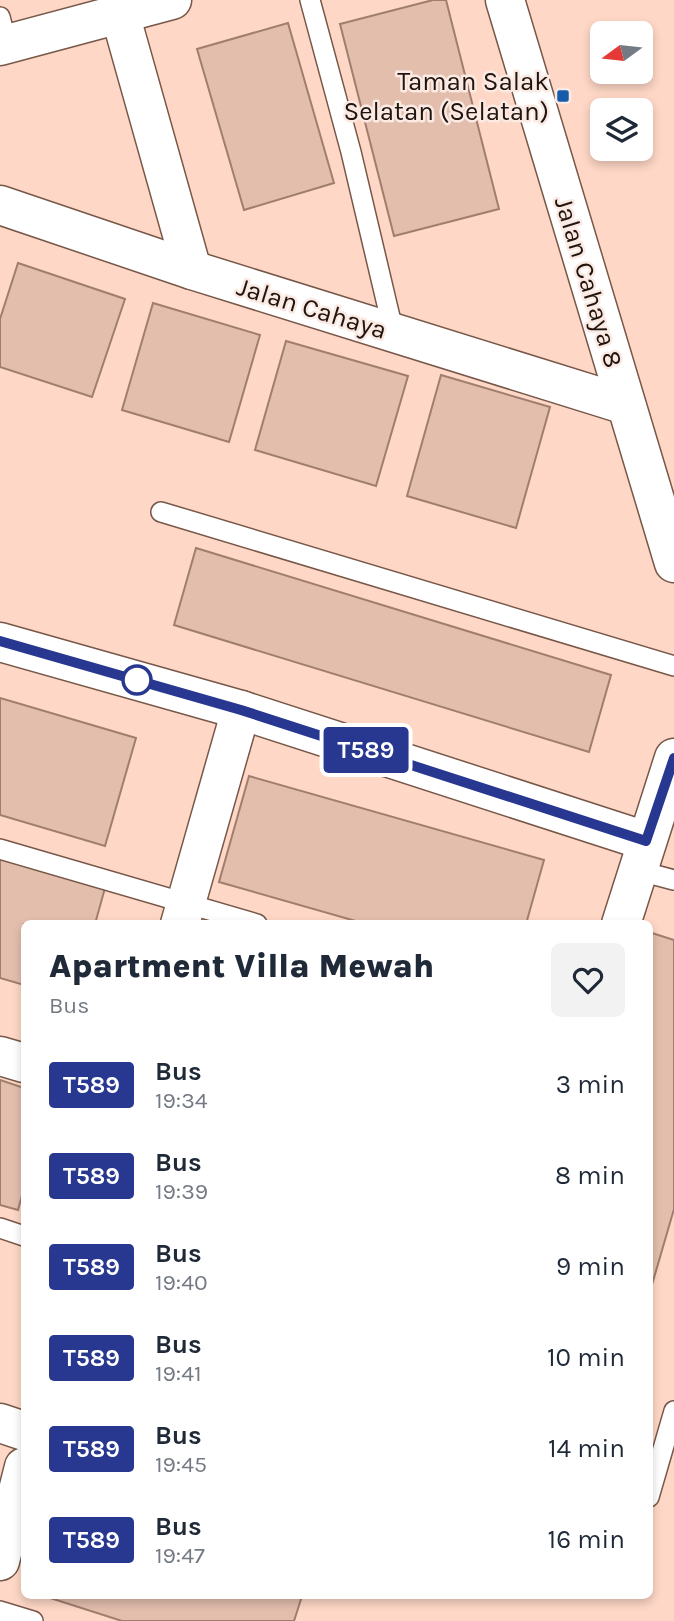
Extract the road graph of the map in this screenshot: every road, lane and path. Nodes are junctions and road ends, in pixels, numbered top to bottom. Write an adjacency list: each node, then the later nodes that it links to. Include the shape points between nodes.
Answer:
1 (172, 0): 4 (street)
2 (310, 0): 8 (lane)
3 (505, 0): 9 (street, Jalan Cahaya 8)
4 (120, 14): 5 (street); 7 (street)
5 (2, 35)
6 (0, 205): 7 (street, Jalan Cahaya)
7 (192, 270): 8 (street, Jalan Cahaya)
8 (394, 334): 9 (street, Jalan Cahaya)
9 (626, 405): 11 (street, Jalan Cahaya 8)
10 (161, 512): 13 (lane)
11 (674, 563)
12 (0, 642): 14 (street)
13 (674, 666)
14 (241, 710): 17 (street); 18 (street)
15 (674, 758): 17 (street)
16 (0, 849): 18 (lane)
17 (653, 864): 20 (street)
18 (183, 914): 19 (lane)
19 (227, 920)
20 (623, 920)
21 (0, 1056): 22 (street)
22 (21, 1062)
23 (0, 1228): 24 (lane)
24 (21, 1235)
25 (674, 1411): 29 (lane)
26 (0, 1423): 27 (street)
27 (21, 1430)
28 (21, 1479): 30 (street)
29 (653, 1483)
30 (0, 1561)
31 (0, 1611): 32 (lane)
32 (33, 1621)

